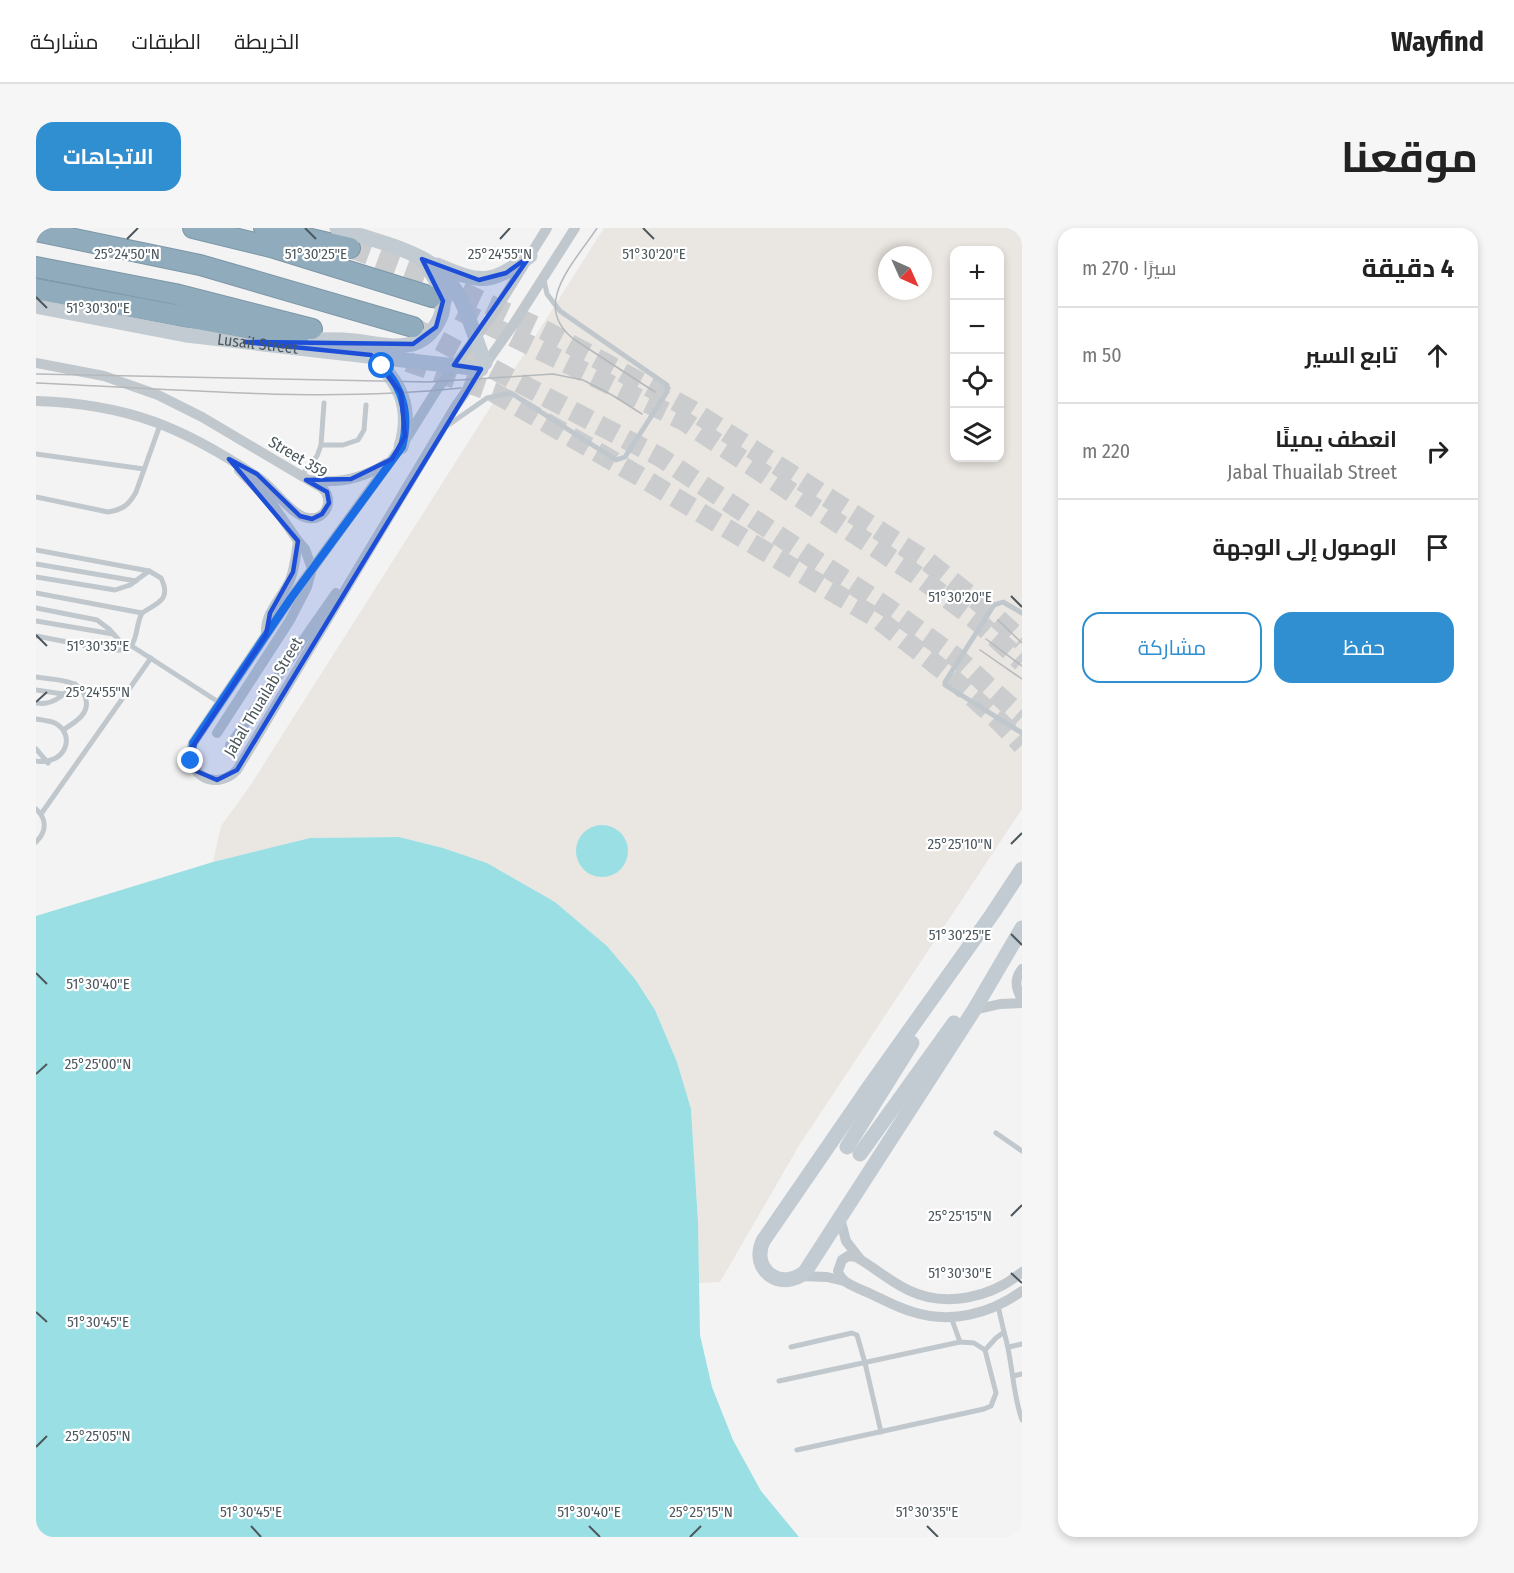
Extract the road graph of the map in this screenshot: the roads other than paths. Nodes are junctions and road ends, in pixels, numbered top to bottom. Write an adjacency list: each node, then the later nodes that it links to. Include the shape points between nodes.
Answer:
1 (193, 228): 13 (highway, via 271,247)
2 (264, 228): 3 (highway, via 350,248)
3 (295, 228)
4 (337, 228): 9 (street)
5 (547, 228): 8 (street, Jabal Thuailab Street)
6 (574, 228): 11 (street, Jabal Thuailab Street)
7 (36, 231): 15 (highway, via 200,265)
8 (530, 256): 9 (street, via 490,279 469,278); 16 (street, Jabal Thuailab Street)
9 (422, 259): 16 (street, via 450,285); 17 (street, via 437,281 444,301 436,327 423,340 403,347 336,340)
10 (36, 267): 12 (highway, via 175,294 312,329 273,333)
11 (543, 277): 21 (street, Jabal Thuailab Street); 26 (lane, via 547,294 560,310 667,385 667,392 625,457 616,460 511,393 487,398)
12 (36, 289)
13 (432, 297)
14 (36, 306): 17 (street, Lusail Street, via 159,331)
15 (413, 327)
16 (475, 338): 20 (street, Jabal Thuailab Street); 21 (street)
17 (245, 342): 18 (street, Lusail Street)
18 (371, 355): 20 (street, Lusail Street); 28 (street, via 390,374 401,393 406,414)
19 (36, 363): 33 (street, Street 359, via 104,376 158,395)
20 (454, 365): 21 (street, Lusail Street); 28 (street, Jabal Thuailab Street)
21 (483, 366): 26 (street, Jabal Thuailab Street)
22 (36, 401): 25 (street, Street 359, via 70,402 129,412)
23 (324, 403): 27 (lane)
24 (366, 405): 27 (lane, via 364,430 358,440)
25 (161, 424): 30 (street, Street 359); 32 (lane)
26 (441, 431): 35 (street, Jabal Thuailab Street)
27 (321, 446): 33 (lane)
28 (402, 447): 31 (street, Jabal Thuailab Street)
29 (36, 454): 32 (lane)
30 (229, 459): 33 (street, Street 359, via 264,482 300,516 312,519 327,508 329,498 322,488); 36 (street, via 273,506)
31 (392, 459): 33 (street, via 351,478); 39 (street, Jabal Thuailab Street)
32 (144, 469): 34 (lane, via 132,500 117,511)
33 (303, 478)
34 (36, 497)
35 (393, 511): 58 (street, Jabal Thuailab Street, via 237,770 217,780 196,771 190,755 193,743); 63 (street)
36 (298, 541): 39 (street); 49 (street, via 293,572 270,613)
37 (36, 550): 40 (lane)
38 (36, 564): 42 (lane)
39 (312, 569): 49 (street, Jabal Thuailab Street); 62 (street, via 294,612)
40 (149, 571): 42 (lane); 45 (lane, via 161,578 165,592 158,604)
41 (36, 577): 42 (lane, via 115,590)
42 (136, 581)
43 (36, 593): 45 (lane)
44 (36, 608): 48 (lane, via 90,618)
45 (142, 612): 51 (lane, via 137,635)
46 (1022, 613): 61 (lane, via 1003,602 994,605 945,681 945,686)
47 (36, 621): 48 (lane)
48 (113, 634): 51 (lane)
49 (266, 635): 58 (street, Jabal Thuailab Street)
50 (36, 636): 51 (lane, via 117,651)
51 (128, 646): 52 (lane)
52 (151, 658): 58 (lane); 68 (lane)
53 (36, 677): 54 (lane)
54 (75, 684): 56 (lane); 60 (lane, via 82,690 87,707 77,722)
55 (36, 690): 56 (lane)
56 (63, 694): 57 (lane, via 47,704)
57 (36, 703)
58 (220, 703)
59 (36, 719): 60 (lane, via 55,723)
60 (63, 730): 66 (lane, via 64,751)
61 (1022, 733)
62 (217, 734)
63 (230, 745)
64 (36, 749): 66 (lane)
65 (36, 761): 66 (lane)
66 (48, 763)
67 (36, 809): 68 (lane)
68 (41, 814): 69 (lane, via 45,829)
69 (36, 842)
70 (1022, 869): 71 (street)
71 (993, 913): 72 (street, via 853,1151); 81 (street, via 763,1241 760,1260 770,1275 788,1280)
72 (1019, 933): 75 (street)
73 (1022, 969): 74 (street, via 1016,978)
74 (1022, 1001): 75 (street)
75 (974, 1010): 78 (street)
76 (996, 1133): 77 (lane)
77 (1022, 1151)
78 (840, 1218): 79 (street, via 846,1241); 81 (street)
79 (860, 1259): 80 (street, via 908,1290 948,1299 990,1292); 82 (street, via 852,1256 842,1260 838,1271)
80 (1022, 1272)
81 (800, 1276): 82 (street)
82 (844, 1281): 85 (street, via 915,1313)
83 (1022, 1292): 84 (street)
84 (998, 1306): 85 (street); 86 (lane)
85 (951, 1317): 87 (lane)
86 (1004, 1332): 90 (lane); 91 (lane)
87 (960, 1342): 91 (lane, via 974,1343); 92 (lane)
88 (1022, 1344): 90 (lane)
89 (791, 1347): 92 (lane, via 852,1333 859,1340)
90 (1009, 1347): 94 (lane)
91 (985, 1350): 97 (lane, via 996,1393 991,1406)
92 (865, 1363): 95 (lane); 97 (lane)
93 (1022, 1374): 94 (lane)
94 (1013, 1376): 96 (lane)
95 (779, 1381)
96 (1022, 1420)
97 (880, 1432): 98 (lane)
98 (797, 1450)

